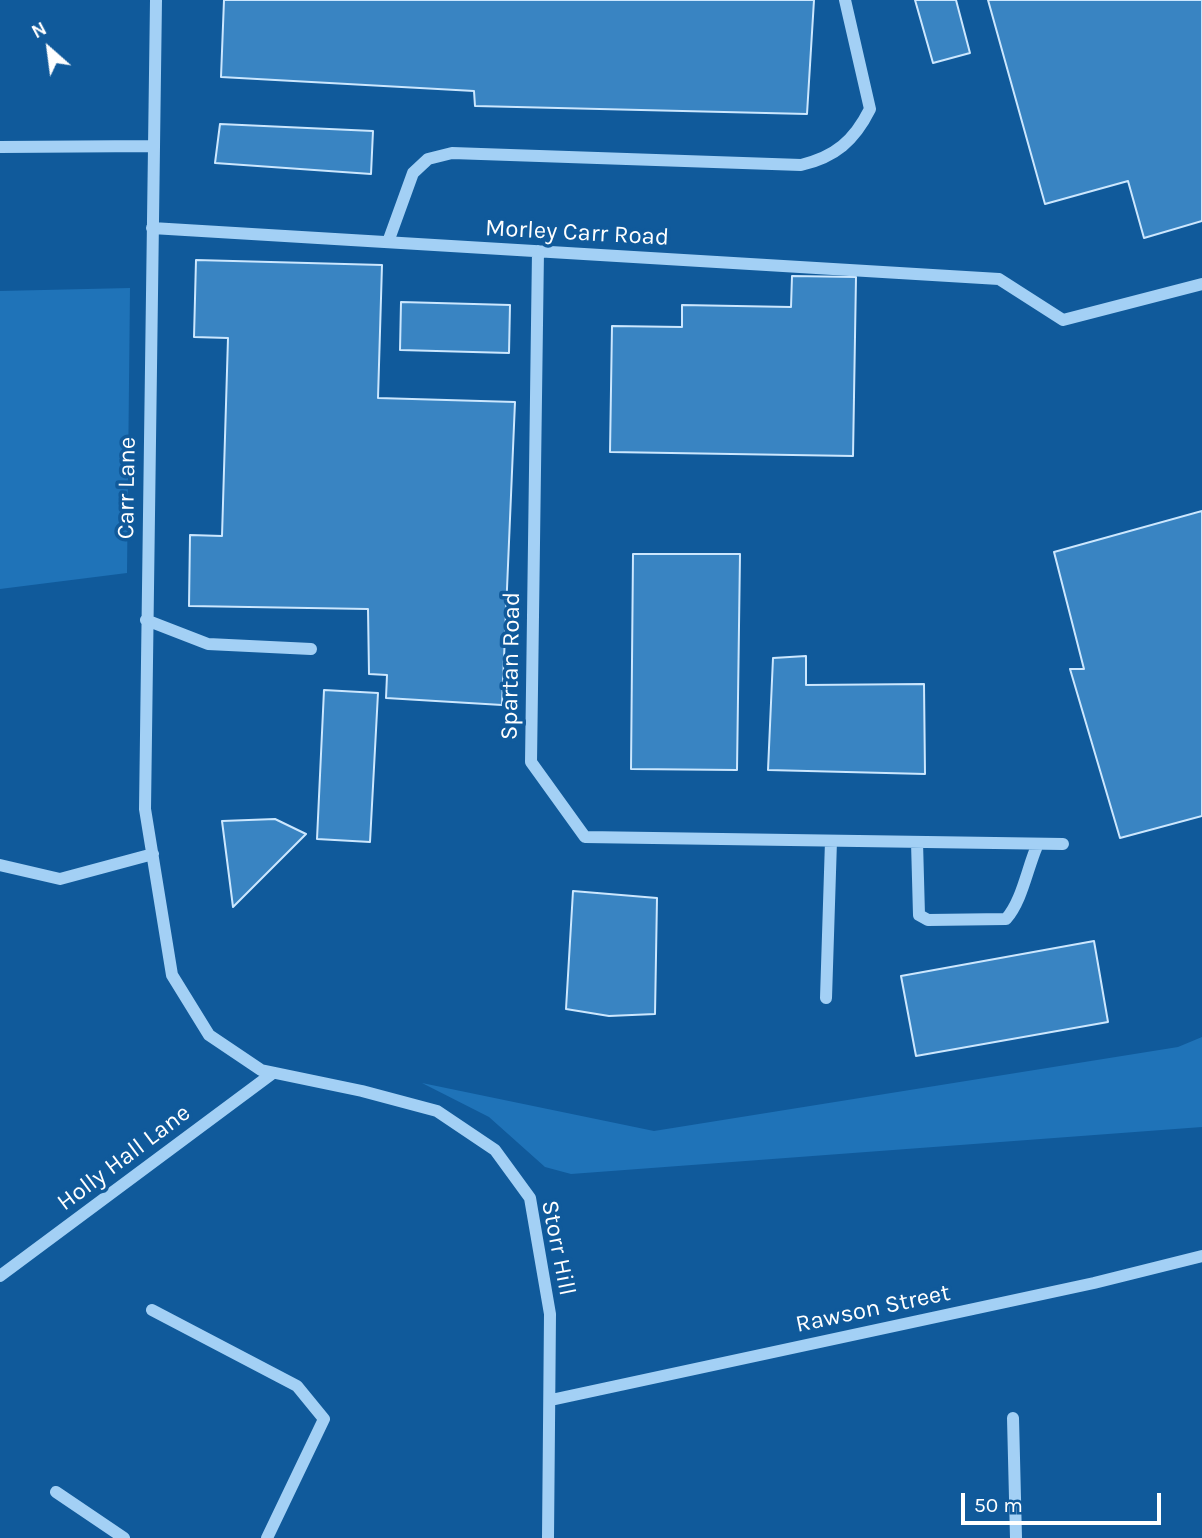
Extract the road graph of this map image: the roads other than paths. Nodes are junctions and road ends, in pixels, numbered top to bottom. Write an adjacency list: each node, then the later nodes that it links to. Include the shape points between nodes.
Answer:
1 (156, 0): 3 (street, Carr Lane)
2 (845, 0): 6 (street, via 870,109 847,144 827,159 801,165 452,153 428,159 413,173)
3 (154, 146): 4 (street); 5 (street, Carr Lane)
4 (0, 147)
5 (152, 228): 6 (street, Morley Carr Road); 9 (street, Carr Lane)
6 (388, 242): 7 (street, Morley Carr Road)
7 (538, 251): 8 (street, Morley Carr Road, via 999,279 1063,320); 11 (street, Spartan Road, via 531,762 585,837)
8 (1202, 284)
9 (146, 620): 10 (street, via 208,644); 15 (street, Carr Lane, via 145,809)
10 (311, 649)
11 (831, 841): 12 (street, Spartan Road); 18 (street)
12 (917, 842): 14 (street, Spartan Road); 14 (street, via 919,915 928,920 1006,919 1016,908)
13 (1063, 844): 14 (street, Spartan Road)
14 (1037, 846)
15 (153, 854): 16 (street, via 60,879); 17 (street, Carr Lane)
16 (0, 865)
17 (172, 975): 19 (street, Storr Hill, via 209,1035 261,1070)
18 (826, 998)
19 (273, 1073): 21 (street, Holly Hall Lane); 23 (street, Storr Hill, via 437,1111 495,1150 530,1198 550,1314)
20 (1202, 1256): 23 (street, Rawson Street)
21 (0, 1276)
22 (152, 1310): 27 (street, via 297,1386 324,1419)
23 (551, 1400): 28 (street, Storr Hill)
24 (1013, 1418): 29 (street)
25 (56, 1492): 26 (street)
26 (124, 1538)
27 (267, 1538)
28 (548, 1538)
29 (1016, 1538)

